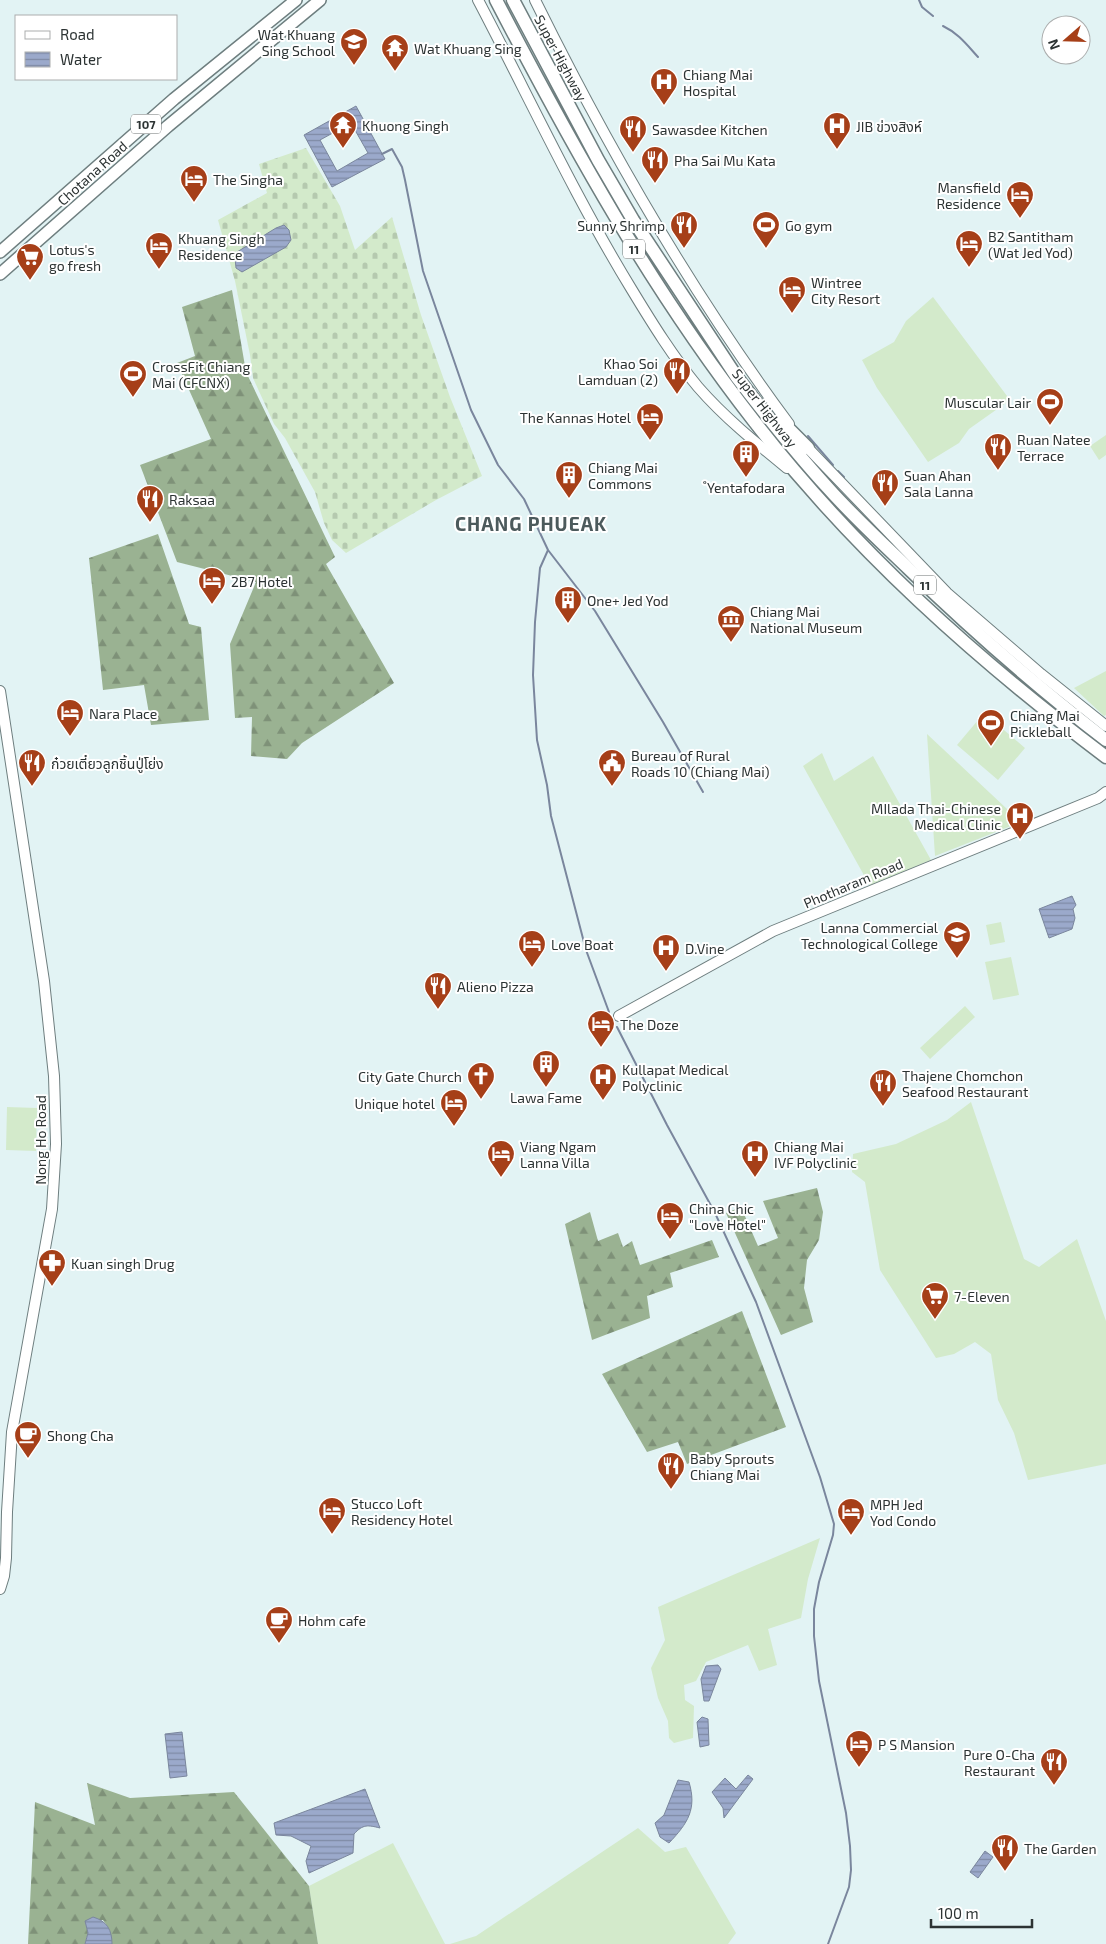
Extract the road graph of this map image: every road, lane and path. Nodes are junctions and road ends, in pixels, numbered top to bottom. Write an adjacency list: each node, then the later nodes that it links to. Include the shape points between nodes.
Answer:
1 (296, 0): 7 (main road, Chotana Road / 107, via 174,99)
2 (320, 0): 8 (main road, Chotana Road / 107, via 210,90)
3 (478, 0): 11 (main road, via 596,228 685,370 710,400)
4 (496, 0): 11 (highway, Super Highway / 11, via 555,113 628,240 711,363)
5 (514, 0): 9 (highway, Super Highway / 11, via 633,220)
6 (535, 0): 10 (main road, via 603,132 677,257 740,355)
7 (0, 252)
8 (0, 274)
9 (736, 376): 10 (highway); 14 (highway, Super Highway / 11, via 829,489 869,531 957,615)
10 (808, 448): 12 (main road, via 947,593)
11 (802, 479): 17 (highway, Super Highway / 11, via 872,556 953,633)
12 (1041, 674): 14 (highway); 15 (main road)
13 (0, 691): 20 (main road, Nong Ho Road, via 44,980 54,1076 56,1144 52,1209 12,1432 6,1558)
14 (1052, 697): 16 (highway, Super Highway / 11)
15 (1106, 726)
16 (1106, 740)
17 (1106, 757)
18 (1106, 792): 19 (main road, Photharam Road, via 773,931)
19 (619, 1016)
20 (0, 1589)

